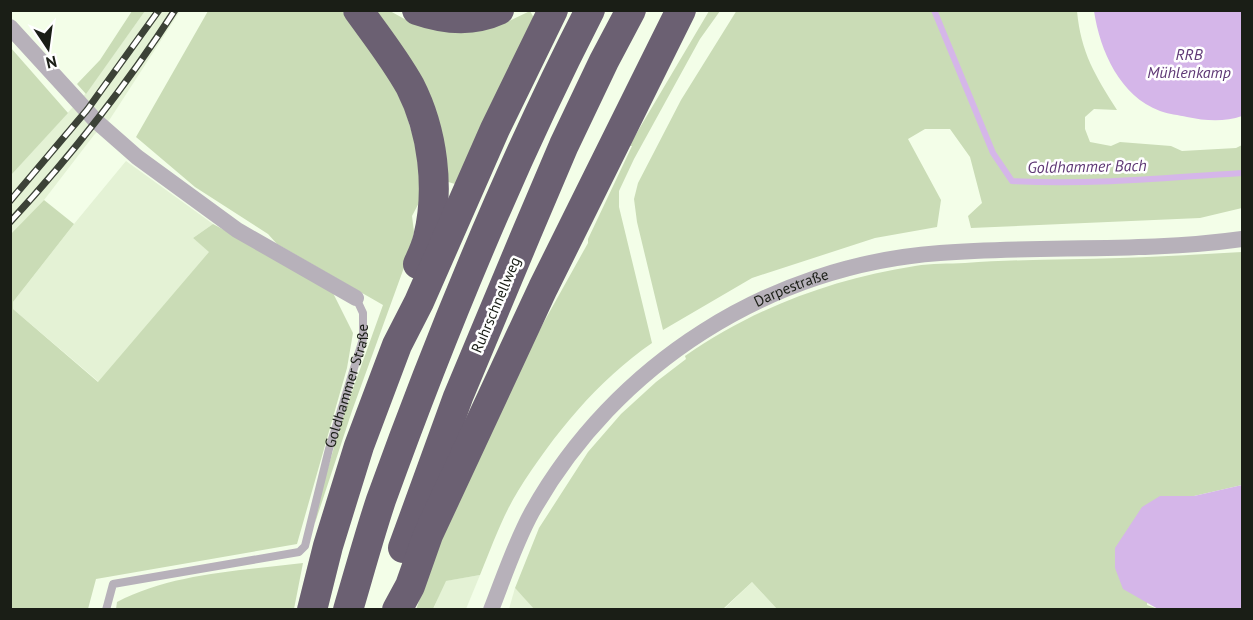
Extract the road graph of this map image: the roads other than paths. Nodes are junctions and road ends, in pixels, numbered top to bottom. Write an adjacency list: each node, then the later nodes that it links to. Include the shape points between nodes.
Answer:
1 (358, 10): 11 (highway, via 410,87 431,154 433,191 428,238 409,288)
2 (417, 10): 3 (highway, via 454,19)
3 (499, 10)
4 (554, 10): 11 (highway)
5 (590, 10): 14 (highway, via 496,212 442,342 381,502)
6 (631, 10): 15 (highway, Ruhrschnellweg, via 564,145 458,397 394,570)
7 (680, 16): 16 (highway, via 543,288)
8 (10, 27): 10 (street, Goldhammer Straße, via 96,121 137,157 237,230)
9 (1242, 239): 17 (street, Darpestraße, via 1172,247 971,250 902,257 841,270 754,302 702,332 652,368 589,429 531,514)
10 (356, 298): 12 (lane, Goldhammer Straße, via 363,313 363,339 329,449 305,546 299,552 112,584)
11 (397, 345): 13 (highway, via 356,457)
12 (106, 609)
13 (312, 609)
14 (348, 609)
15 (384, 609)
16 (397, 609)
17 (491, 609)

